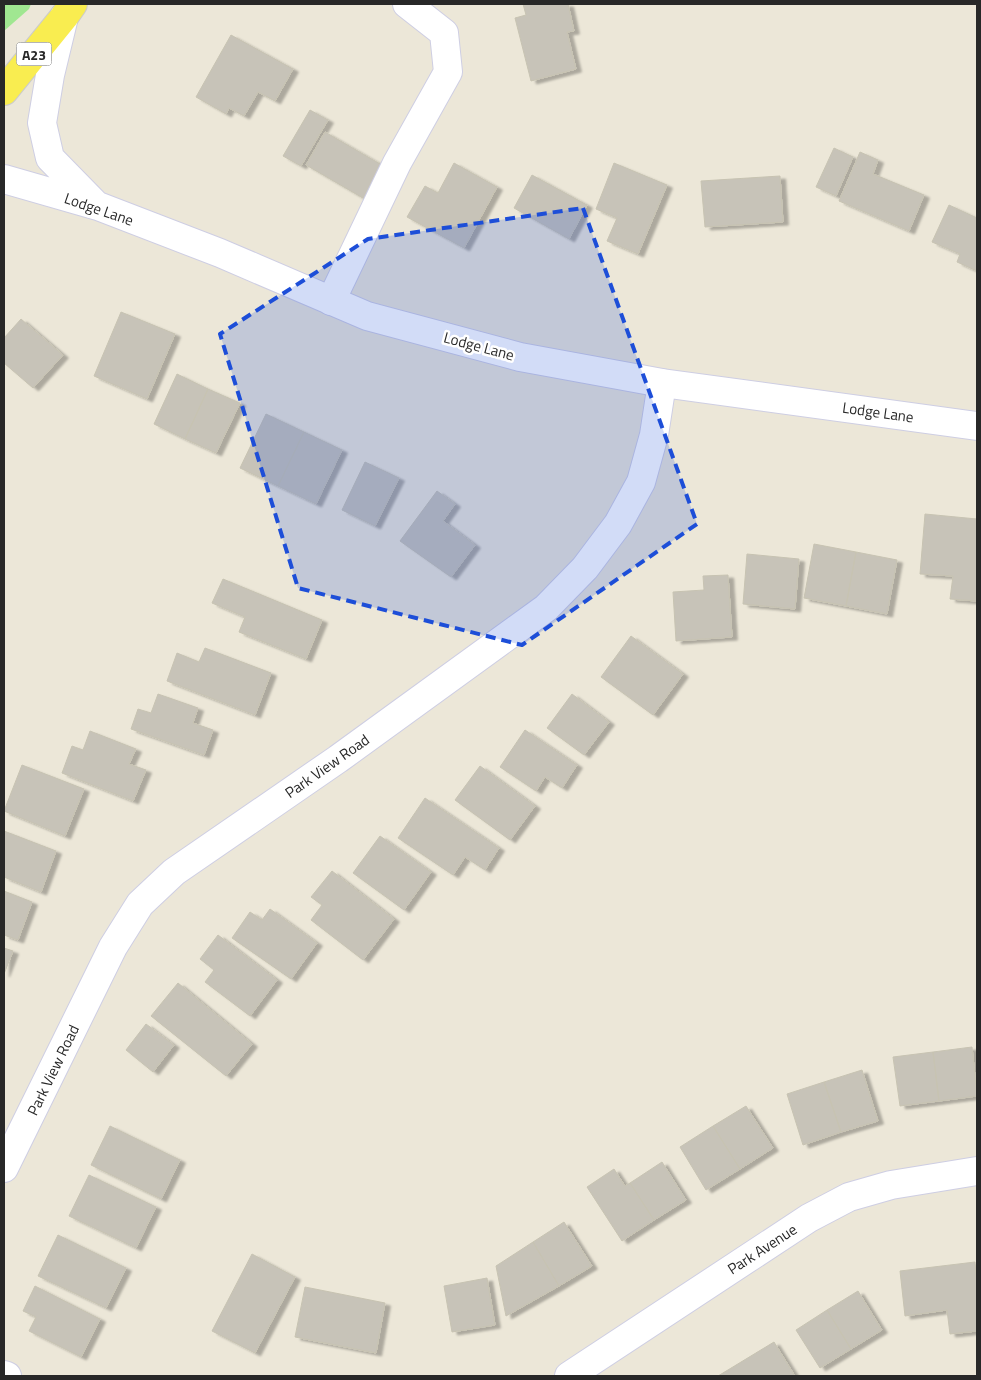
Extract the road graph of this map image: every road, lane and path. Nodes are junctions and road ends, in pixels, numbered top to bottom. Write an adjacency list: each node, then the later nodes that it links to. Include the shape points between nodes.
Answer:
1 (407, 4): 6 (street, via 444,33 448,72 397,163)
2 (68, 11): 3 (main road, A23); 5 (street, via 50,75 42,123 50,158)
3 (4, 91)
4 (4, 179): 5 (street, Lodge Lane)
5 (98, 206): 6 (street, Lodge Lane, via 220,253)
6 (331, 301): 7 (street, Lodge Lane, via 367,316 520,357)
7 (662, 383): 8 (street, Lodge Lane); 9 (street, Park View Road, via 654,435 641,482 618,524 585,568 546,608 338,759 174,872 140,904 113,948)
8 (977, 426)
9 (4, 1168)
10 (977, 1171): 13 (street, Park Avenue, via 891,1184 849,1197 809,1218)
11 (4, 1374): 12 (street)
12 (7, 1376)
13 (569, 1376)

